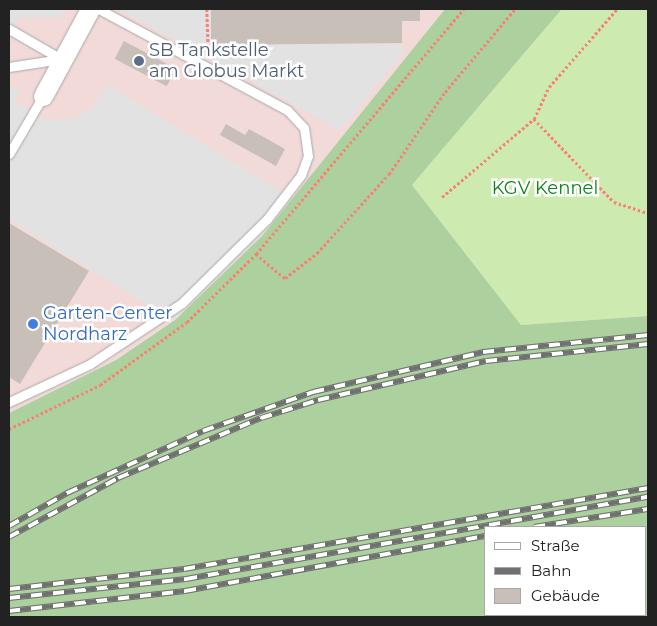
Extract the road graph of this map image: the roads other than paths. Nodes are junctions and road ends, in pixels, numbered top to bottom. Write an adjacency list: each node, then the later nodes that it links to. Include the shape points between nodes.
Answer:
1 (90, 9): 4 (street)
2 (99, 9): 8 (lane, via 287,110 304,128 308,156 301,175 267,220 182,303 90,364)
3 (9, 29): 4 (lane)
4 (61, 59): 5 (lane); 6 (street)
5 (9, 67)
6 (43, 96): 7 (lane)
7 (9, 154)
8 (9, 402)

